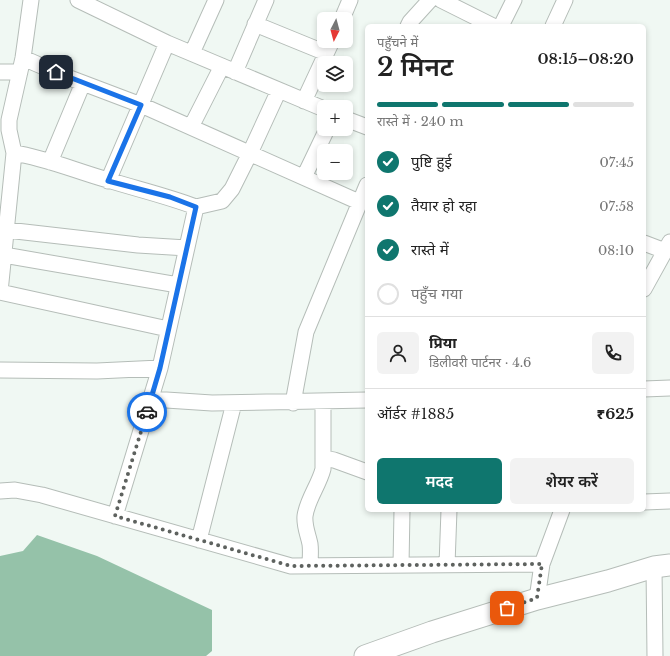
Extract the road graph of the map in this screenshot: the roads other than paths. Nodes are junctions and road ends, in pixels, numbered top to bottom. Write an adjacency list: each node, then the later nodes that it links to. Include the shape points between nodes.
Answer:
1 (31, 0): 20 (street)
2 (78, 0): 16 (street)
3 (216, 0): 19 (street)
4 (266, 0): 11 (street)
5 (350, 0): 10 (street)
6 (430, 0): 12 (street)
7 (442, 0): 13 (street)
8 (514, 0): 14 (street)
9 (565, 0): 15 (street)
10 (345, 12)
11 (255, 24): 17 (street); 21 (street)
12 (409, 24)
13 (489, 24)
14 (502, 24)
15 (554, 24)
16 (167, 43): 19 (street); 26 (street)
17 (317, 43)
18 (329, 48): 25 (street)
19 (192, 53): 21 (street)
20 (21, 65): 22 (street); 23 (street); 32 (street, via 9,120)
21 (228, 69): 24 (street); 30 (street)
22 (0, 72)
23 (83, 83): 26 (street); 34 (street)
24 (279, 90): 25 (street); 33 (street)
25 (304, 101): 27 (street)
26 (141, 105): 30 (street); 36 (street)
27 (317, 106)
28 (353, 121): 29 (street)
29 (365, 126)
30 (191, 127): 33 (street)
31 (324, 136): 35 (street)
32 (8, 147): 34 (street); 40 (street)
33 (250, 153): 35 (street); 39 (street, via 227,195 222,200)
34 (50, 162): 36 (street)
35 (304, 177): 38 (street)
36 (108, 181): 39 (street, via 170,197)
37 (365, 189): 38 (street)
38 (359, 202): 57 (street, via 306,332)
39 (196, 207): 43 (street)
40 (7, 230): 43 (street); 44 (street)
41 (646, 243): 42 (street)
42 (667, 246): 46 (street)
43 (187, 248): 45 (street)
44 (3, 250): 45 (street); 47 (street)
45 (178, 285): 48 (street)
46 (646, 285)
47 (0, 292): 48 (street)
48 (168, 329): 49 (street)
49 (160, 368): 50 (street, via 97,371); 53 (street)
50 (0, 370)
51 (670, 388): 52 (street)
52 (646, 389)
53 (151, 399): 56 (street); 66 (street)
54 (365, 400): 55 (street)
55 (322, 402): 57 (street); 58 (street)
56 (234, 403): 57 (street); 67 (street)
57 (293, 403)
58 (323, 458): 59 (street); 71 (street, via 320,479 305,517 310,544)
59 (365, 471)
60 (0, 491): 66 (street, via 16,490 42,495)
61 (670, 501): 62 (street)
62 (646, 502)
63 (402, 512): 69 (street)
64 (449, 512): 70 (street)
65 (561, 512): 68 (street)
66 (115, 516): 67 (street)
67 (199, 540): 71 (street, via 291,566)
68 (542, 564): 70 (street); 73 (street)
69 (401, 565): 70 (street); 71 (street)
70 (446, 565)
71 (310, 566)
72 (662, 566): 73 (main road); 75 (street)
73 (537, 598): 74 (main road)
74 (365, 656)
75 (655, 656)

